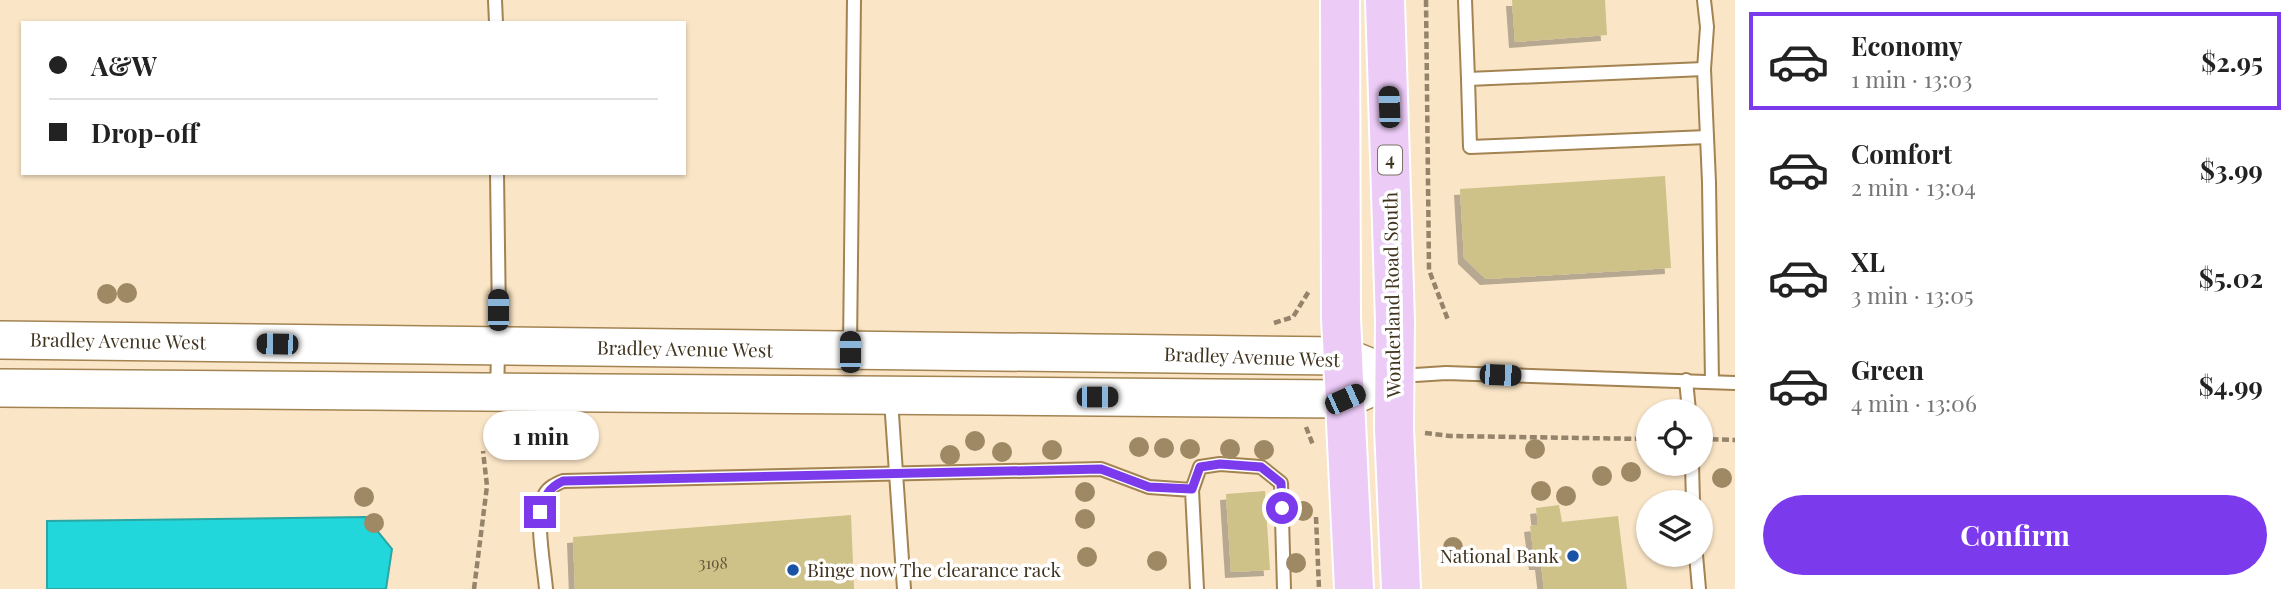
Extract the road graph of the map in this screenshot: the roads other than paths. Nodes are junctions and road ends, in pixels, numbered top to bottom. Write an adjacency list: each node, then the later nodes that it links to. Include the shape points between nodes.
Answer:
1 (495, 0): 7 (lane)
2 (854, 0): 14 (lane)
3 (1340, 0): 15 (main road)
4 (1385, 0): 16 (main road, Wonderland Road South / 4)
5 (1465, 0): 9 (lane)
6 (1704, 0): 8 (lane)
7 (496, 21)
8 (1704, 69): 9 (lane); 10 (lane)
9 (1468, 79): 10 (lane, via 1471,147)
10 (1707, 137): 18 (lane)
11 (497, 175): 13 (lane)
12 (0, 340): 13 (main road, Bradley Avenue West)
13 (499, 347): 14 (main road, Bradley Avenue West); 21 (lane)
14 (850, 352): 15 (main road, Bradley Avenue West)
15 (1342, 356): 16 (main road, Bradley Avenue West); 23 (main road)
16 (1395, 377): 17 (lane, via 1446,373); 23 (main road, Bradley Avenue West); 33 (main road, Wonderland Road South / 4)
17 (1686, 380): 18 (lane); 24 (lane)
18 (1712, 382): 19 (lane)
19 (1735, 383)
20 (0, 388): 21 (main road, Bradley Avenue West)
21 (497, 392): 22 (main road, Bradley Avenue West)
22 (890, 396): 23 (main road, Bradley Avenue West); 25 (lane)
23 (1345, 399): 32 (main road)
24 (1688, 399)
25 (895, 474): 26 (lane, via 1101,469 1149,487); 28 (lane, via 563,481 546,493 540,512); 29 (lane)
26 (1192, 489): 30 (lane); 31 (lane, via 1200,467 1220,464 1261,467 1281,483)
27 (1697, 567): 34 (lane)
28 (547, 589)
29 (904, 589)
30 (1197, 589)
31 (1284, 589)
32 (1354, 589)
33 (1401, 589)
34 (1699, 589)

